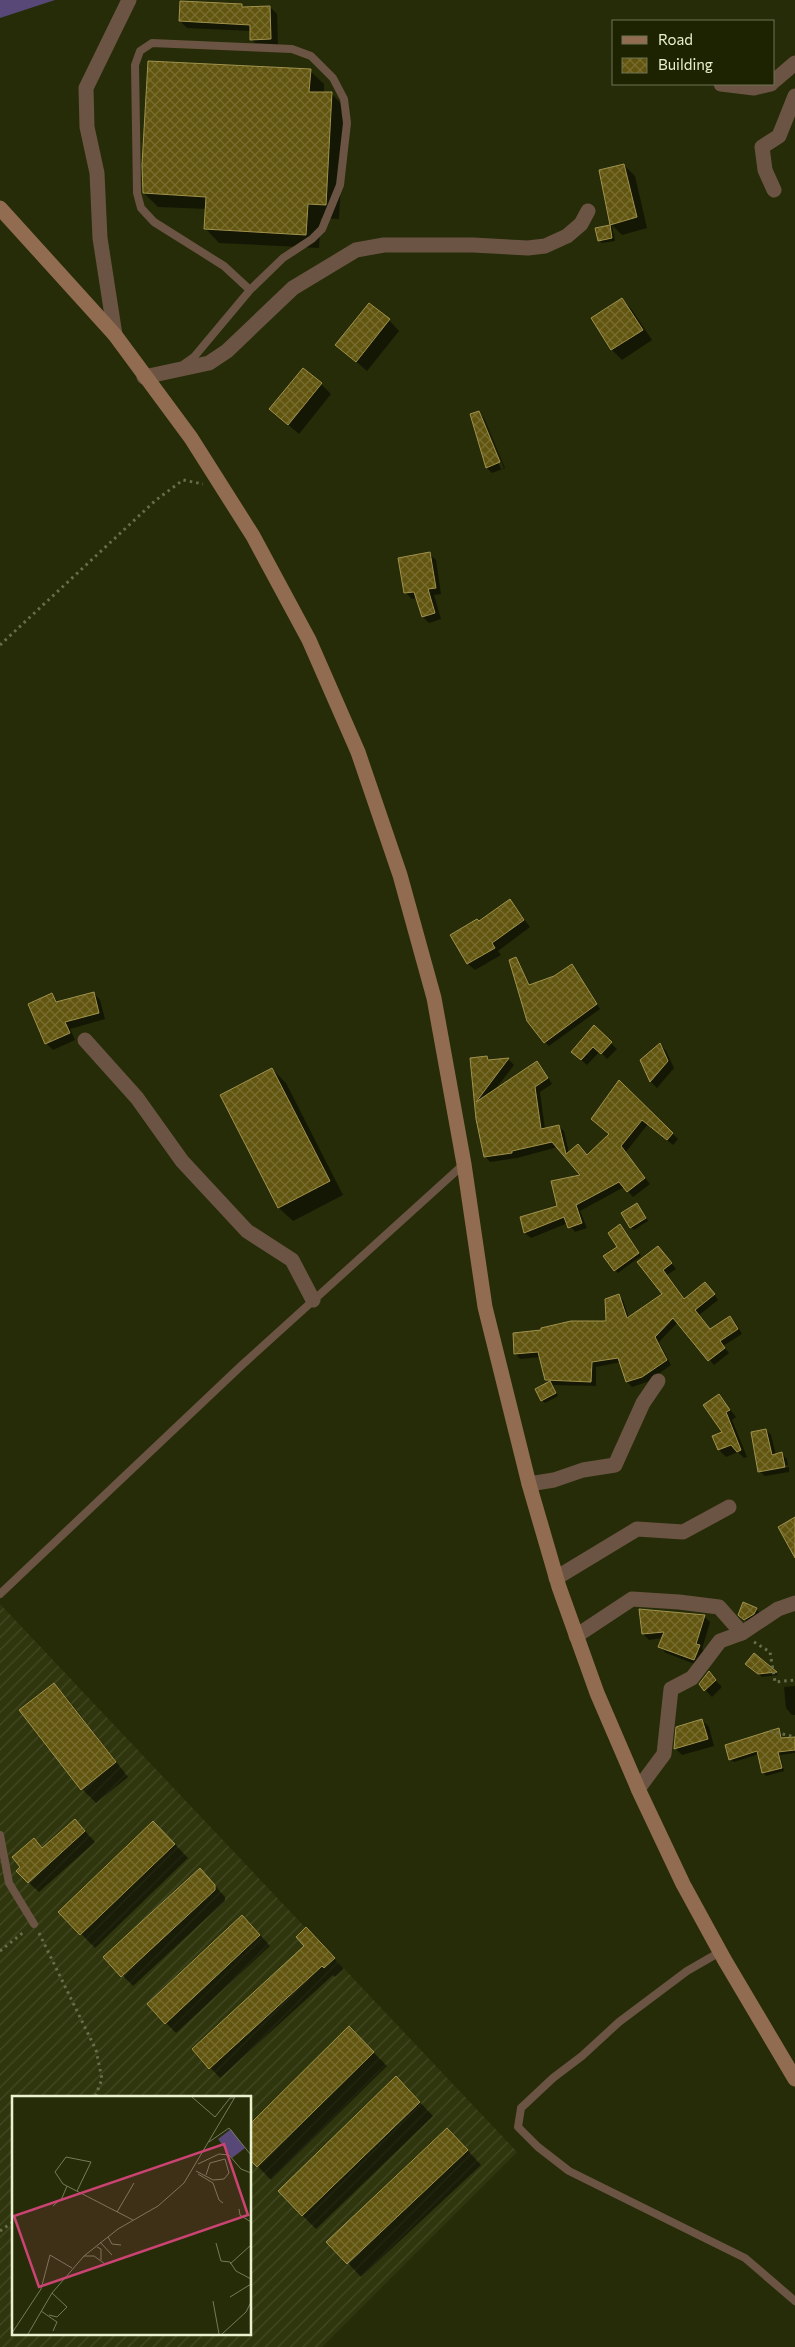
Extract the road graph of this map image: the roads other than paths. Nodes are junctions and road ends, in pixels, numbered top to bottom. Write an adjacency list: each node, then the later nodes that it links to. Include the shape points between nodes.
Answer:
1 (129, 0): 11 (street, via 86,88 87,127 97,173 100,238)
2 (795, 63): 3 (street)
3 (775, 80)
4 (729, 85): 5 (street, via 754,88)
5 (766, 85)
6 (795, 96): 7 (street, via 779,136 762,147 765,170)
7 (774, 190)
8 (0, 208): 11 (main road)
9 (588, 211): 12 (street, via 567,236 545,246 384,245 356,250 293,288 209,363)
10 (250, 290): 10 (lane, via 224,266 154,222 141,208 137,193 135,65 140,52 152,43 292,49 311,56 333,78 344,99 347,123 340,185 322,229 283,258); 12 (lane, via 194,357)
11 (115, 335): 13 (main road)
12 (174, 371): 13 (street)
13 (144, 377): 15 (main road, via 191,438 253,536 309,640 358,752 400,875 434,998)
14 (85, 1040): 16 (street, via 137,1098 182,1161 240,1224 292,1260)
15 (464, 1164): 16 (lane); 18 (main road, via 485,1307)
16 (313, 1300): 21 (lane)
17 (658, 1381): 18 (street, via 643,1404 615,1465)
18 (529, 1484): 20 (main road)
19 (729, 1507): 20 (street, via 683,1532 637,1529)
20 (556, 1578): 24 (main road)
21 (0, 1594)
22 (795, 1603): 23 (street, via 778,1609)
23 (742, 1633): 24 (street, via 719,1607 632,1599); 25 (street, via 720,1641 692,1678 671,1689 664,1754)
24 (576, 1636): 25 (main road, via 596,1693)
25 (638, 1789): 28 (main road)
26 (0, 1835): 27 (lane, via 9,1884)
27 (34, 1924)
28 (720, 1952): 29 (main road); 30 (lane, via 634,2010 553,2078 521,2108 518,2127 569,2171 745,2258)
29 (795, 2079)
30 (795, 2301)

